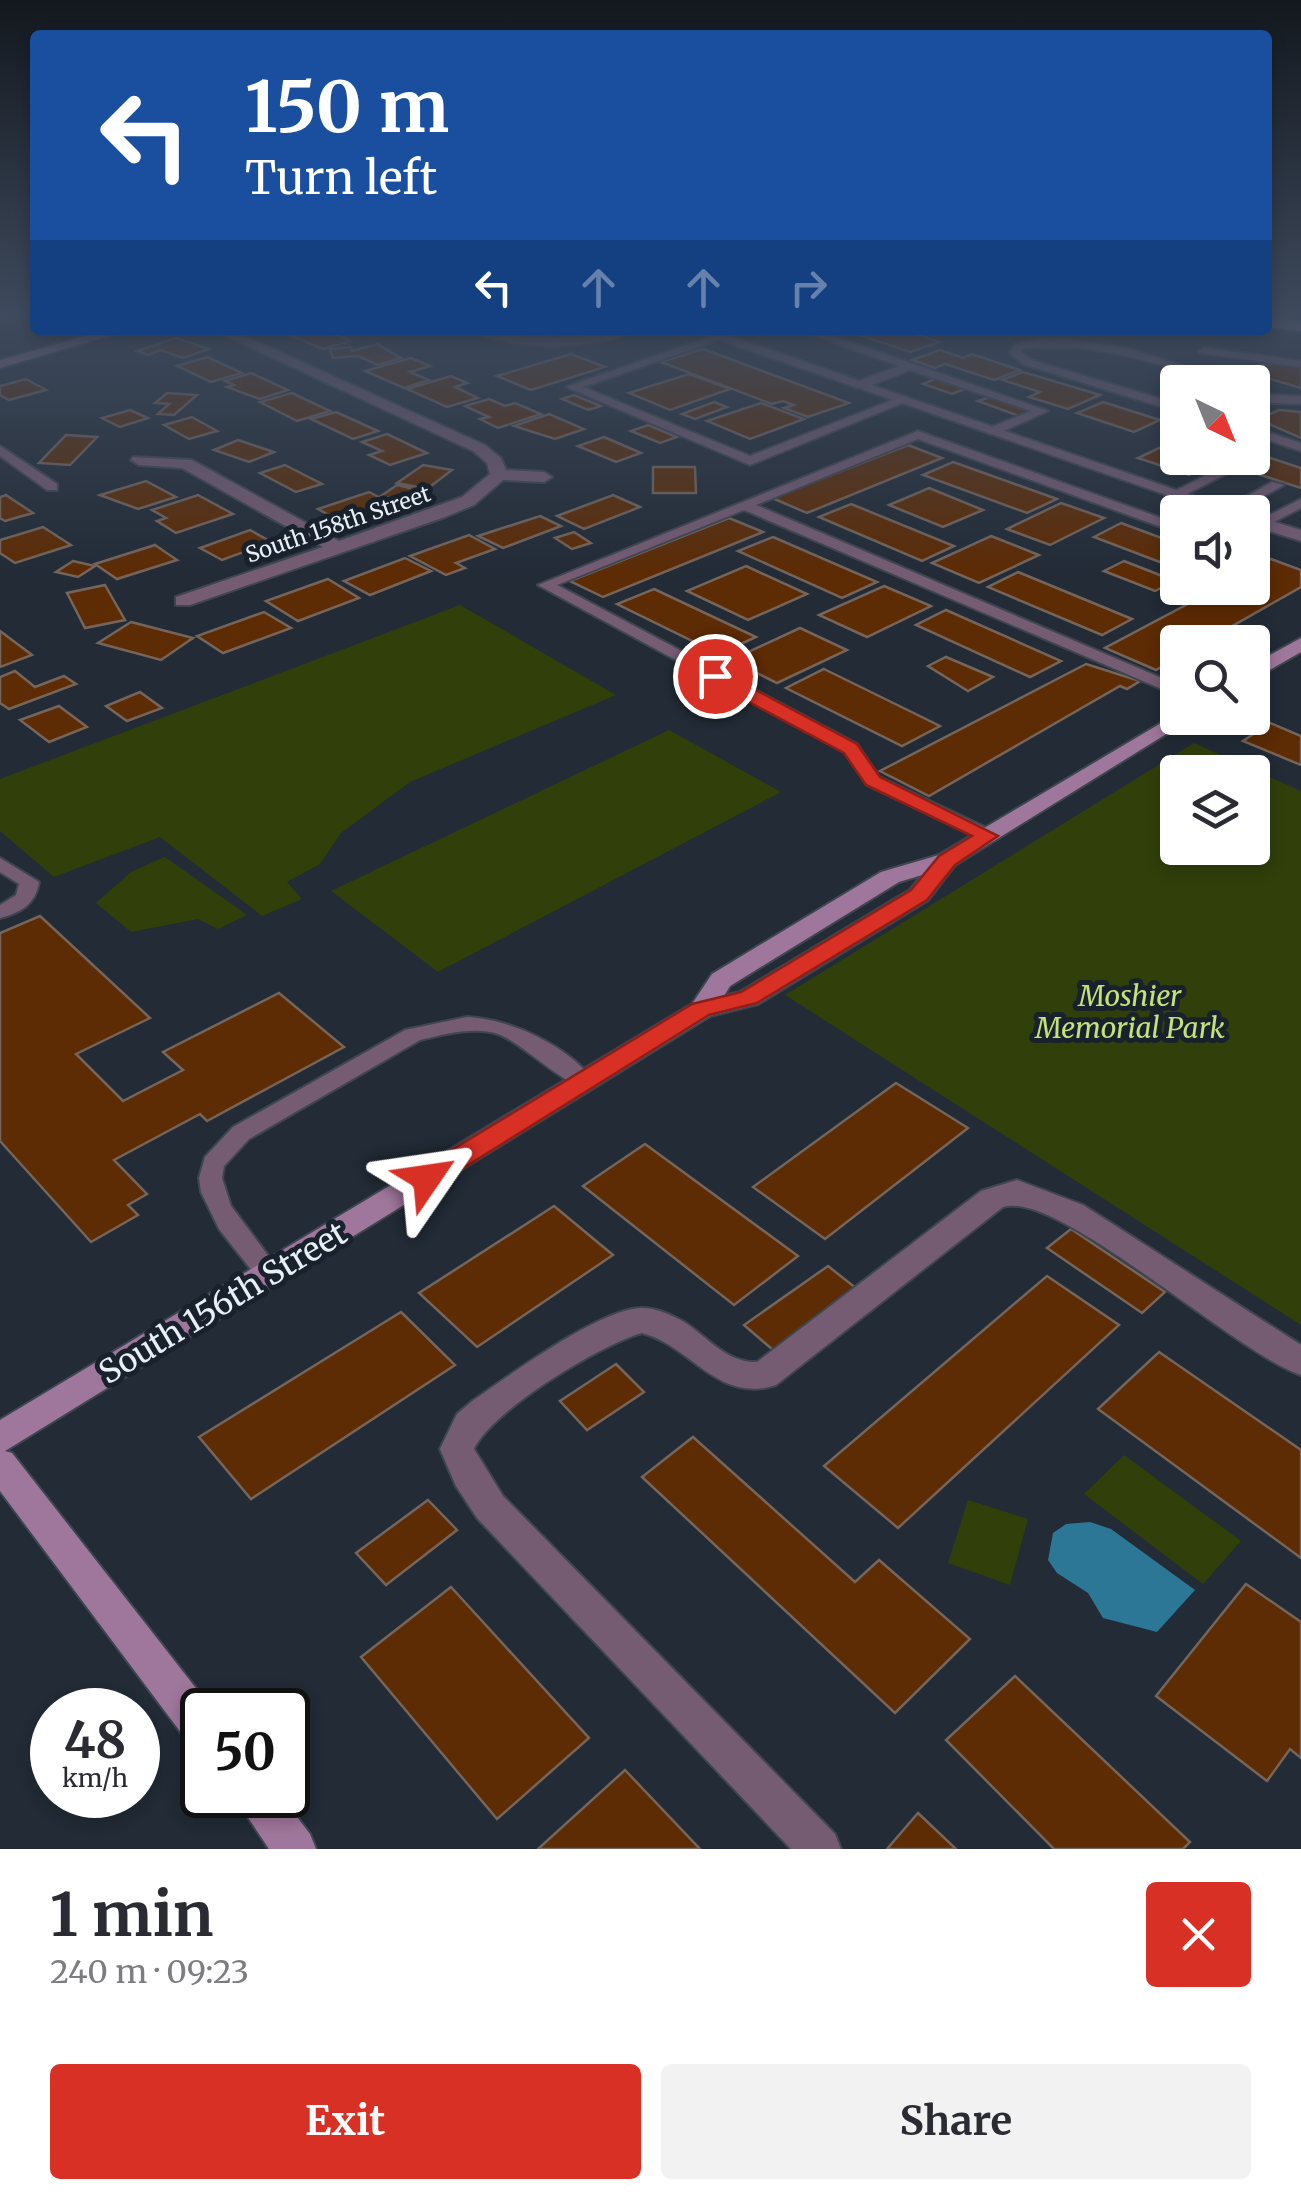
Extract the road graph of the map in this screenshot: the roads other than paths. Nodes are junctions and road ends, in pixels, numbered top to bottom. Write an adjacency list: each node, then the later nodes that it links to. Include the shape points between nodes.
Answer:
1 (378, 402): 11 (street, via 478,448 496,461)
2 (609, 402): 3 (lane, via 750,460)
3 (898, 402)
4 (911, 402): 6 (street)
5 (1019, 402): 6 (lane, via 1042,410)
6 (993, 431): 16 (street)
7 (1270, 437): 8 (lane)
8 (1301, 447)
9 (0, 450): 15 (lane)
10 (139, 460): 25 (street, via 186,464)
11 (499, 474): 13 (street); 25 (street, South 158th Street, via 468,500)
12 (1216, 475): 16 (lane)
13 (544, 476)
14 (1277, 485): 18 (lane)
15 (52, 487)
16 (1176, 494): 17 (street)
17 (1179, 495)
18 (1259, 495)
19 (1301, 503): 21 (lane)
20 (744, 505): 22 (lane, via 918,435); 29 (lane); 31 (lane, via 545,585 850,748 873,781)
21 (1270, 516)
22 (1160, 522)
23 (1270, 525): 24 (street)
24 (1301, 536)
25 (338, 548): 26 (street, South 158th Street)
26 (183, 601)
27 (1301, 644): 28 (main road)
28 (1270, 663)
29 (1160, 683)
30 (1160, 731): 31 (main road, South 156th Street)
31 (988, 836): 34 (main road, South 156th Street, via 947,860 919,895 749,998 701,1010)
32 (0, 864): 33 (lane, via 29,882 29,894)
33 (0, 912)
34 (584, 1082): 35 (main road, South 156th Street); 35 (lane, via 518,1031 472,1022 444,1026 413,1036 240,1133 212,1163 212,1187)
35 (270, 1274): 37 (main road, South 156th Street)
36 (1301, 1362): 42 (street, via 1072,1213 1017,1191 992,1200 764,1374 724,1372 660,1324 638,1319 611,1328 470,1423 457,1449 490,1508)
37 (0, 1438)
38 (0, 1464): 39 (main road)
39 (180, 1699)
40 (272, 1818): 41 (main road)
41 (296, 1849)
42 (820, 1849)

